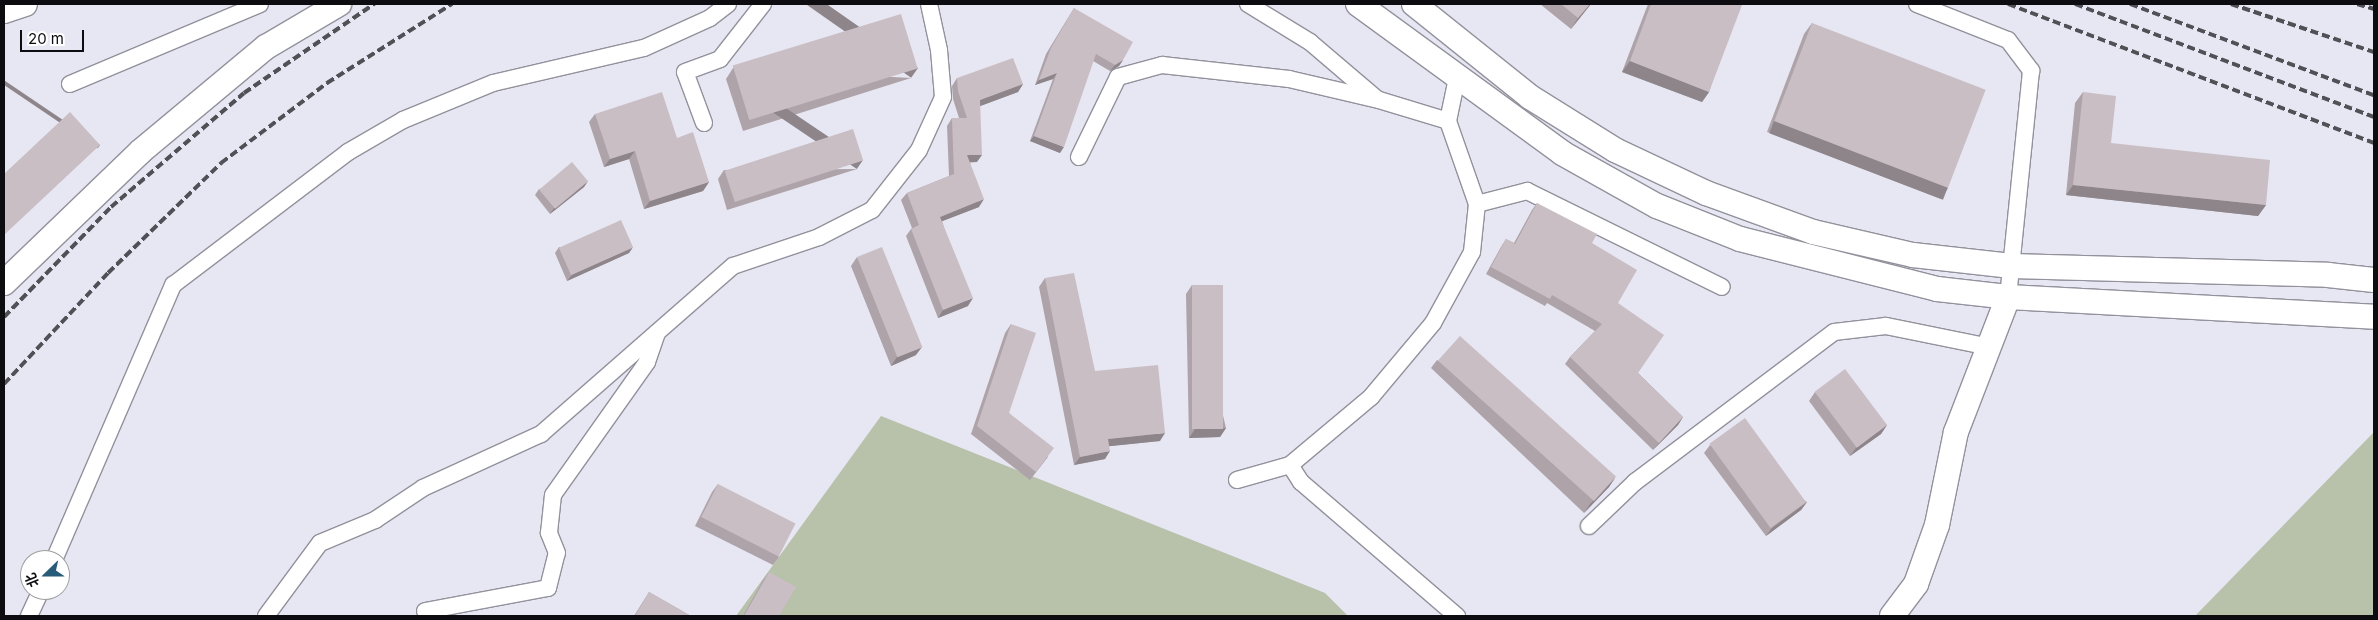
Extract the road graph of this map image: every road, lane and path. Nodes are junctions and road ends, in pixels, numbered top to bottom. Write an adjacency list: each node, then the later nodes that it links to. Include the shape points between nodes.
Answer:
1 (25, 4): 11 (main road)
2 (260, 4): 13 (street)
3 (339, 4): 21 (main road, via 266,47 141,151)
4 (728, 4): 30 (street, via 710,18 644,48 493,83 403,120 348,152 173,285)
5 (763, 4): 16 (street, via 720,59 685,72)
6 (929, 4): 25 (street, via 939,50 943,97 918,150 872,210 819,237 733,266)
7 (1248, 4): 14 (street, via 1310,42)
8 (1358, 4): 12 (main road)
9 (1414, 4): 19 (main road, via 1500,75 1572,125 1652,169 1706,193 1813,232 1913,255)
10 (1916, 4): 19 (street, via 2008,40 2031,71)
11 (4, 11)
12 (1457, 78): 15 (street); 23 (main road, via 1562,153 1667,210 1740,239 1804,257 1937,289)
13 (70, 84)
14 (1379, 100): 15 (street); 17 (street, via 1289,79 1162,64 1118,77)
15 (1448, 121): 18 (street)
16 (704, 123)
17 (1079, 157)
18 (1477, 204): 22 (street, via 1527,191); 27 (street, via 1472,252 1433,323 1371,397)
19 (2012, 266): 20 (main road, via 2328,275); 23 (street)
20 (2374, 280)
21 (4, 282)
22 (1722, 288)
23 (2008, 297): 24 (main road); 26 (main road)
24 (2374, 317)
25 (657, 331): 32 (street, via 647,362 553,494 549,533 557,553 548,588); 34 (street, via 541,434 423,488 374,520 320,543)
26 (1990, 347): 29 (street, via 1886,326 1834,332 1634,482); 36 (main road, via 1956,432 1937,525 1916,584)
27 (1290, 464): 28 (street); 35 (street, via 1301,482)
28 (1237, 480)
29 (1588, 526)
30 (58, 550)
31 (36, 600): 33 (street)
32 (425, 611)
33 (29, 616)
34 (266, 616)
35 (1457, 616)
36 (1892, 616)

